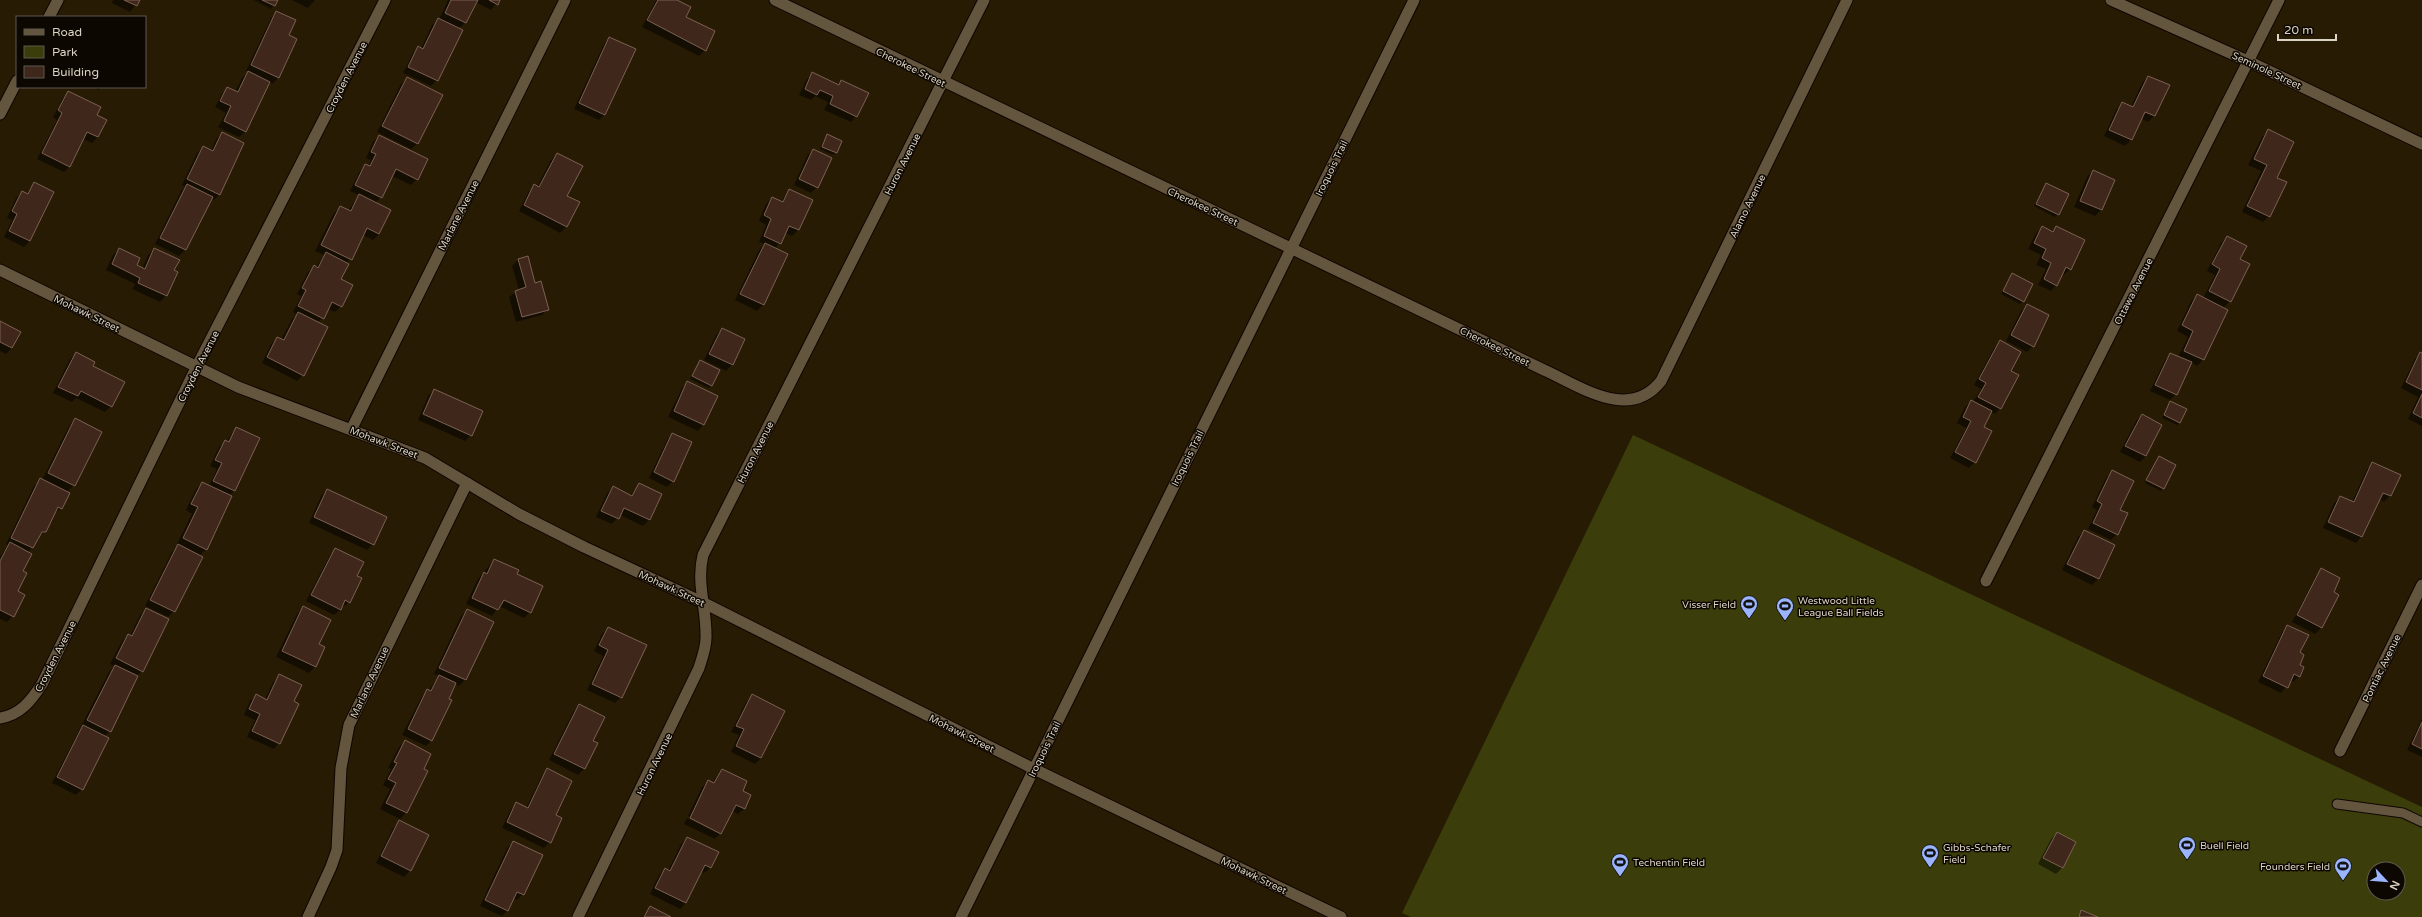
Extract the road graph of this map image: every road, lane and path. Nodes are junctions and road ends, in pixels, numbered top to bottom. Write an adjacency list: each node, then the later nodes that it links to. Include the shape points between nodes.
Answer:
1 (58, 0): 10 (street)
2 (385, 0): 18 (street, Croyden Avenue)
3 (565, 0): 20 (street, Marlane Avenue)
4 (775, 0): 13 (street, Cherokee Street)
5 (984, 0): 13 (street, Huron Avenue)
6 (1414, 0): 16 (street, Iroquois Trail)
7 (1847, 0): 19 (street, Alamo Avenue, via 1661,381 1653,391)
8 (2111, 0): 11 (street, Seminole Street)
9 (2279, 0): 11 (street, Ottawa Avenue)
10 (50, 16)
11 (2250, 62): 15 (street, Seminole Street); 22 (street, Ottawa Avenue)
12 (16, 82): 14 (street)
13 (943, 83): 16 (street, Cherokee Street); 24 (street, Huron Avenue, via 706,549 699,570)
14 (0, 114)
15 (2422, 144)
16 (1291, 248): 19 (street, Cherokee Street, via 1605,398 1618,401); 27 (street, Iroquois Trail)
17 (0, 270): 18 (street, Mohawk Street)
18 (198, 366): 20 (street, Mohawk Street, via 265,399); 25 (street, Croyden Avenue, via 42,684 16,714)
19 (1635, 399)
20 (351, 430): 21 (street, Mohawk Street, via 425,458)
21 (467, 483): 24 (street, Mohawk Street, via 584,548); 30 (street, Marlane Avenue, via 349,725 341,768 337,850)
22 (1986, 581)
23 (2422, 585): 26 (street, Pontiac Avenue)
24 (702, 602): 27 (street, Mohawk Street); 31 (street, Huron Avenue, via 706,638 699,668)
25 (0, 718)
26 (2340, 751)
27 (1034, 769): 32 (street, Iroquois Trail); 33 (street, Mohawk Street)
28 (2337, 804): 29 (lane, via 2403,813)
29 (2422, 822)
30 (308, 917)
31 (578, 917)
32 (961, 917)
33 (1341, 917)

